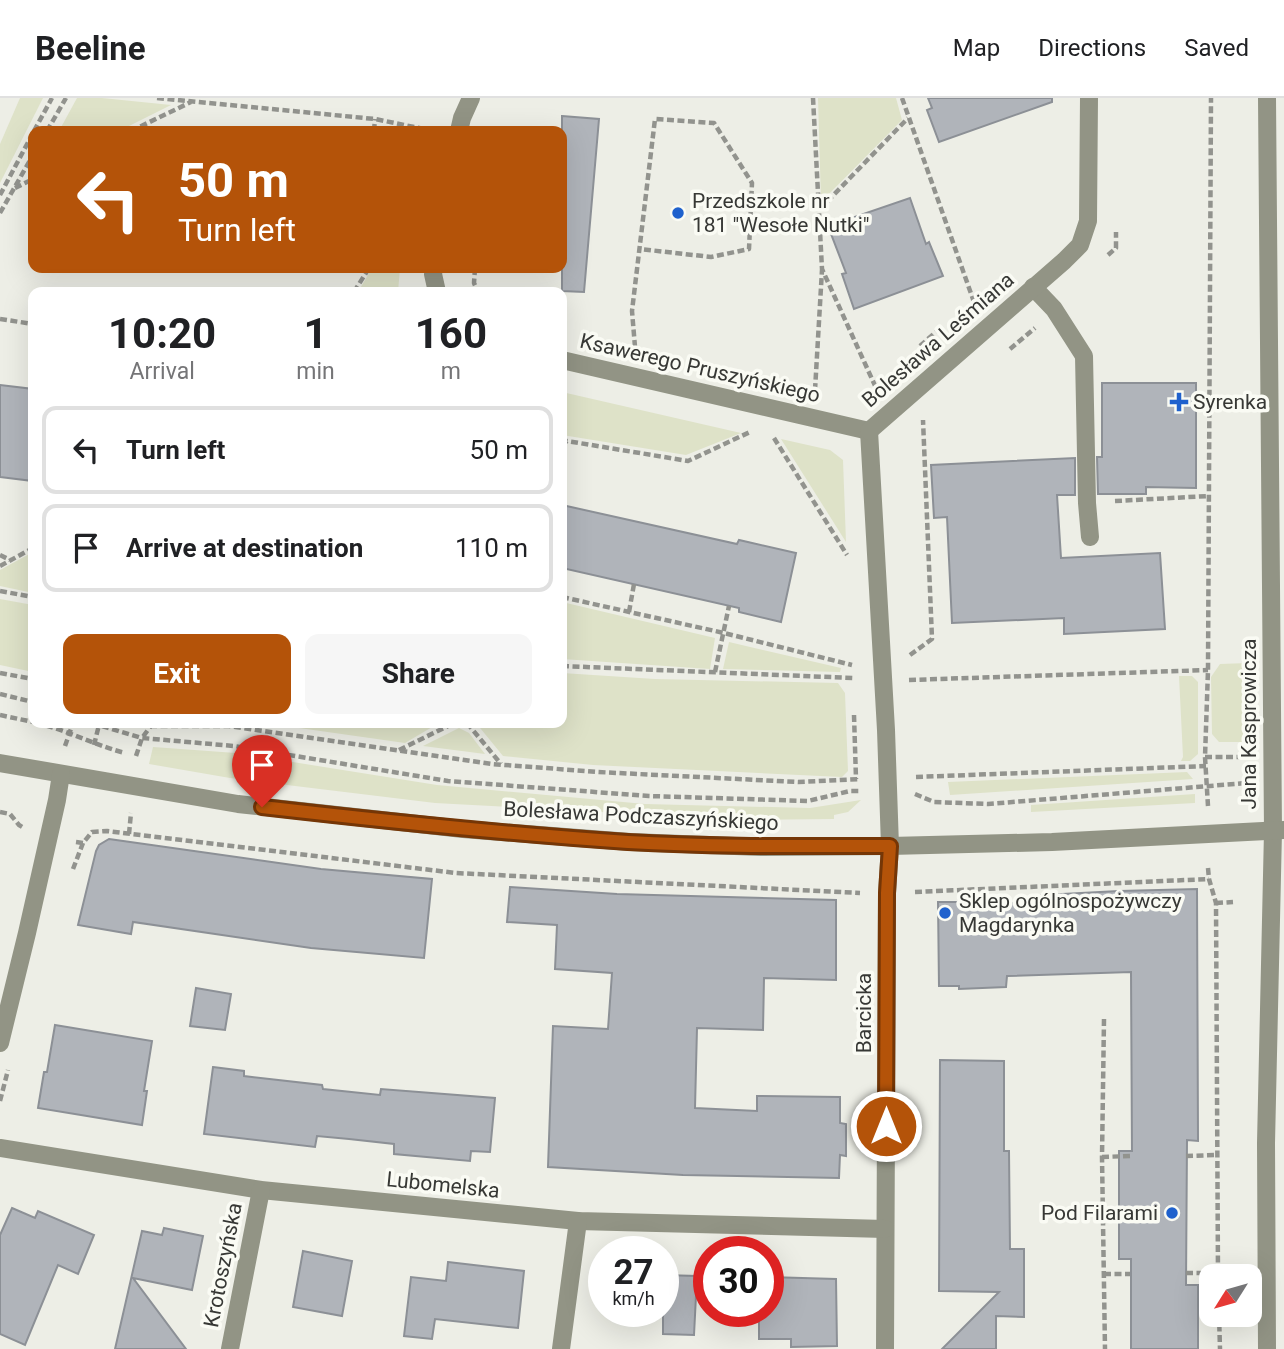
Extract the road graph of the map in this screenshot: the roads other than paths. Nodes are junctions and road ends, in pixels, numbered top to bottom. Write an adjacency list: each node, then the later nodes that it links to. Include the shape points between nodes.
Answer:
1 (471, 98): 4 (street)
2 (1089, 98): 5 (street, Bolesława Leśmiana, via 1088,221 1080,245)
3 (1267, 98): 11 (street, Jana Kasprowicza)
4 (460, 126)
5 (1033, 287): 7 (street, Bolesława Leśmiana); 8 (street, via 1054,309 1084,356)
6 (567, 361): 7 (street, Ksawerego Pruszyńskiego)
7 (869, 431): 12 (street, Bolesława Leśmiana)
8 (1090, 537)
9 (0, 763): 10 (street, Bolesława Podczaszyńskiego)
10 (61, 775): 12 (street, Bolesława Podczaszyńskiego, via 238,804 517,834 735,846); 13 (street)
11 (1278, 830): 12 (street, Bolesława Podczaszyńskiego); 21 (street, Jana Kasprowicza, via 1266,1143)
12 (890, 846): 17 (street, Barcicka)
13 (0, 1043)
14 (0, 1148): 15 (street, Lubomelska)
15 (261, 1190): 16 (street, Lubomelska); 18 (street, Krotoszyńska)
16 (578, 1221): 17 (street, Lubomelska); 19 (street)
17 (885, 1229): 20 (street, Barcicka)
18 (230, 1349)
19 (561, 1349)
20 (885, 1349)
21 (1267, 1349)

